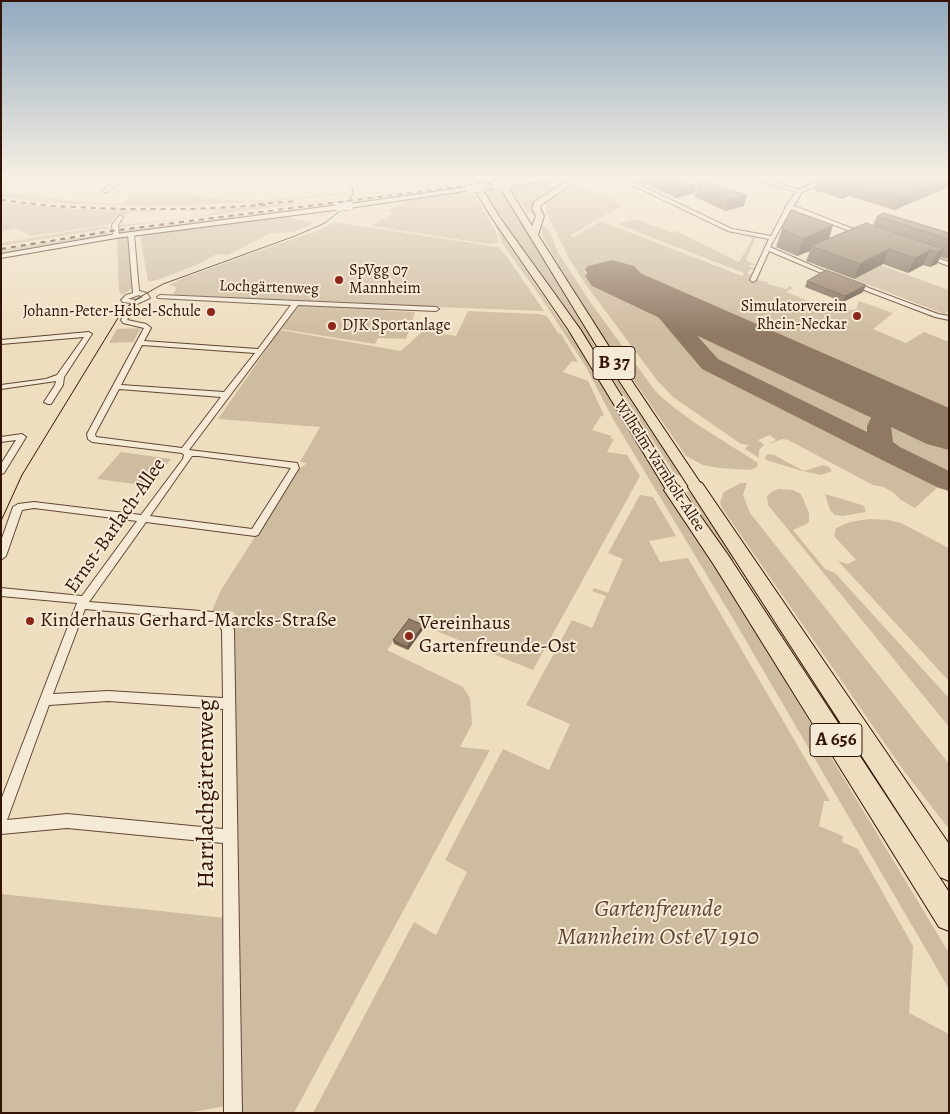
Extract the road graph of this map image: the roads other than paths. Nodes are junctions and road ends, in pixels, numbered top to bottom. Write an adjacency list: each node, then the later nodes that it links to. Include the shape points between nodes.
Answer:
1 (116, 231): 11 (street)
2 (154, 231): 9 (street, bridge)
3 (505, 231): 39 (main road, Wilhelm-Varnholt-Allee / B 37, via 574,329)
4 (532, 231): 10 (main road, Wilhelm-Varnholt-Allee / B 37)
5 (535, 231): 10 (main road)
6 (735, 231): 13 (street)
7 (777, 231): 13 (street)
8 (858, 231): 12 (street, via 864,233)
9 (131, 234): 11 (street); 21 (street, Ernst-Barlach-Allee)
10 (534, 234): 38 (main road, Wilhelm-Varnholt-Allee / B 37, via 607,353)
11 (116, 236): 16 (street)
12 (852, 236)
13 (773, 238): 14 (street)
14 (767, 248): 18 (street); 20 (street)
15 (920, 254): 19 (street)
16 (1, 256)
17 (804, 258): 18 (street)
18 (796, 261): 26 (street)
19 (949, 264)
20 (753, 280)
21 (136, 293): 23 (street, Ernst-Barlach-Allee, via 124,300); 23 (street, Ernst-Barlach-Allee, via 148,296)
22 (160, 297): 24 (street, Lochgärtenweg)
23 (134, 303): 28 (street, Ernst-Barlach-Allee, via 124,320 128,324 147,326)
24 (296, 303): 25 (street, Lochgärtenweg); 29 (street)
25 (436, 309)
26 (949, 318)
27 (1, 342): 30 (street, via 88,334)
28 (140, 343): 29 (street); 32 (street, Ernst-Barlach-Allee)
29 (261, 351): 33 (street)
30 (60, 377): 31 (street); 34 (street)
31 (1, 387)
32 (118, 387): 33 (street); 36 (street, Ernst-Barlach-Allee, via 91,434 92,439)
33 (227, 394): 36 (street)
34 (48, 402)
35 (1, 440): 37 (street, via 22,438)
36 (186, 453): 40 (street, Ernst-Barlach-Allee, via 187,459); 40 (street, via 289,464 295,468 255,533)
37 (1, 471)
38 (696, 486): 43 (highway, Wilhelm-Varnholt-Allee / B 37)
39 (673, 490): 43 (highway, Wilhelm-Varnholt-Allee / B 37)
40 (143, 519): 41 (street, via 42,505 18,507); 44 (street, Ernst-Barlach-Allee)
41 (1, 556)
42 (1, 592): 44 (street)
43 (760, 601): 50 (highway, A 656); 51 (highway, A 656)
44 (83, 602): 45 (street, Ernst-Barlach-Allee); 46 (street, Harrlachgärtenweg, via 221,619 228,630)
45 (47, 700): 46 (street, via 108,696); 47 (street, Ernst-Barlach-Allee)
46 (229, 704): 49 (street, Harrlachgärtenweg)
47 (1, 818)
48 (1, 827): 49 (street, via 67,821)
49 (230, 838): 52 (street, Harrlachgärtenweg)
50 (949, 868)
51 (949, 917)
52 (233, 1113)

